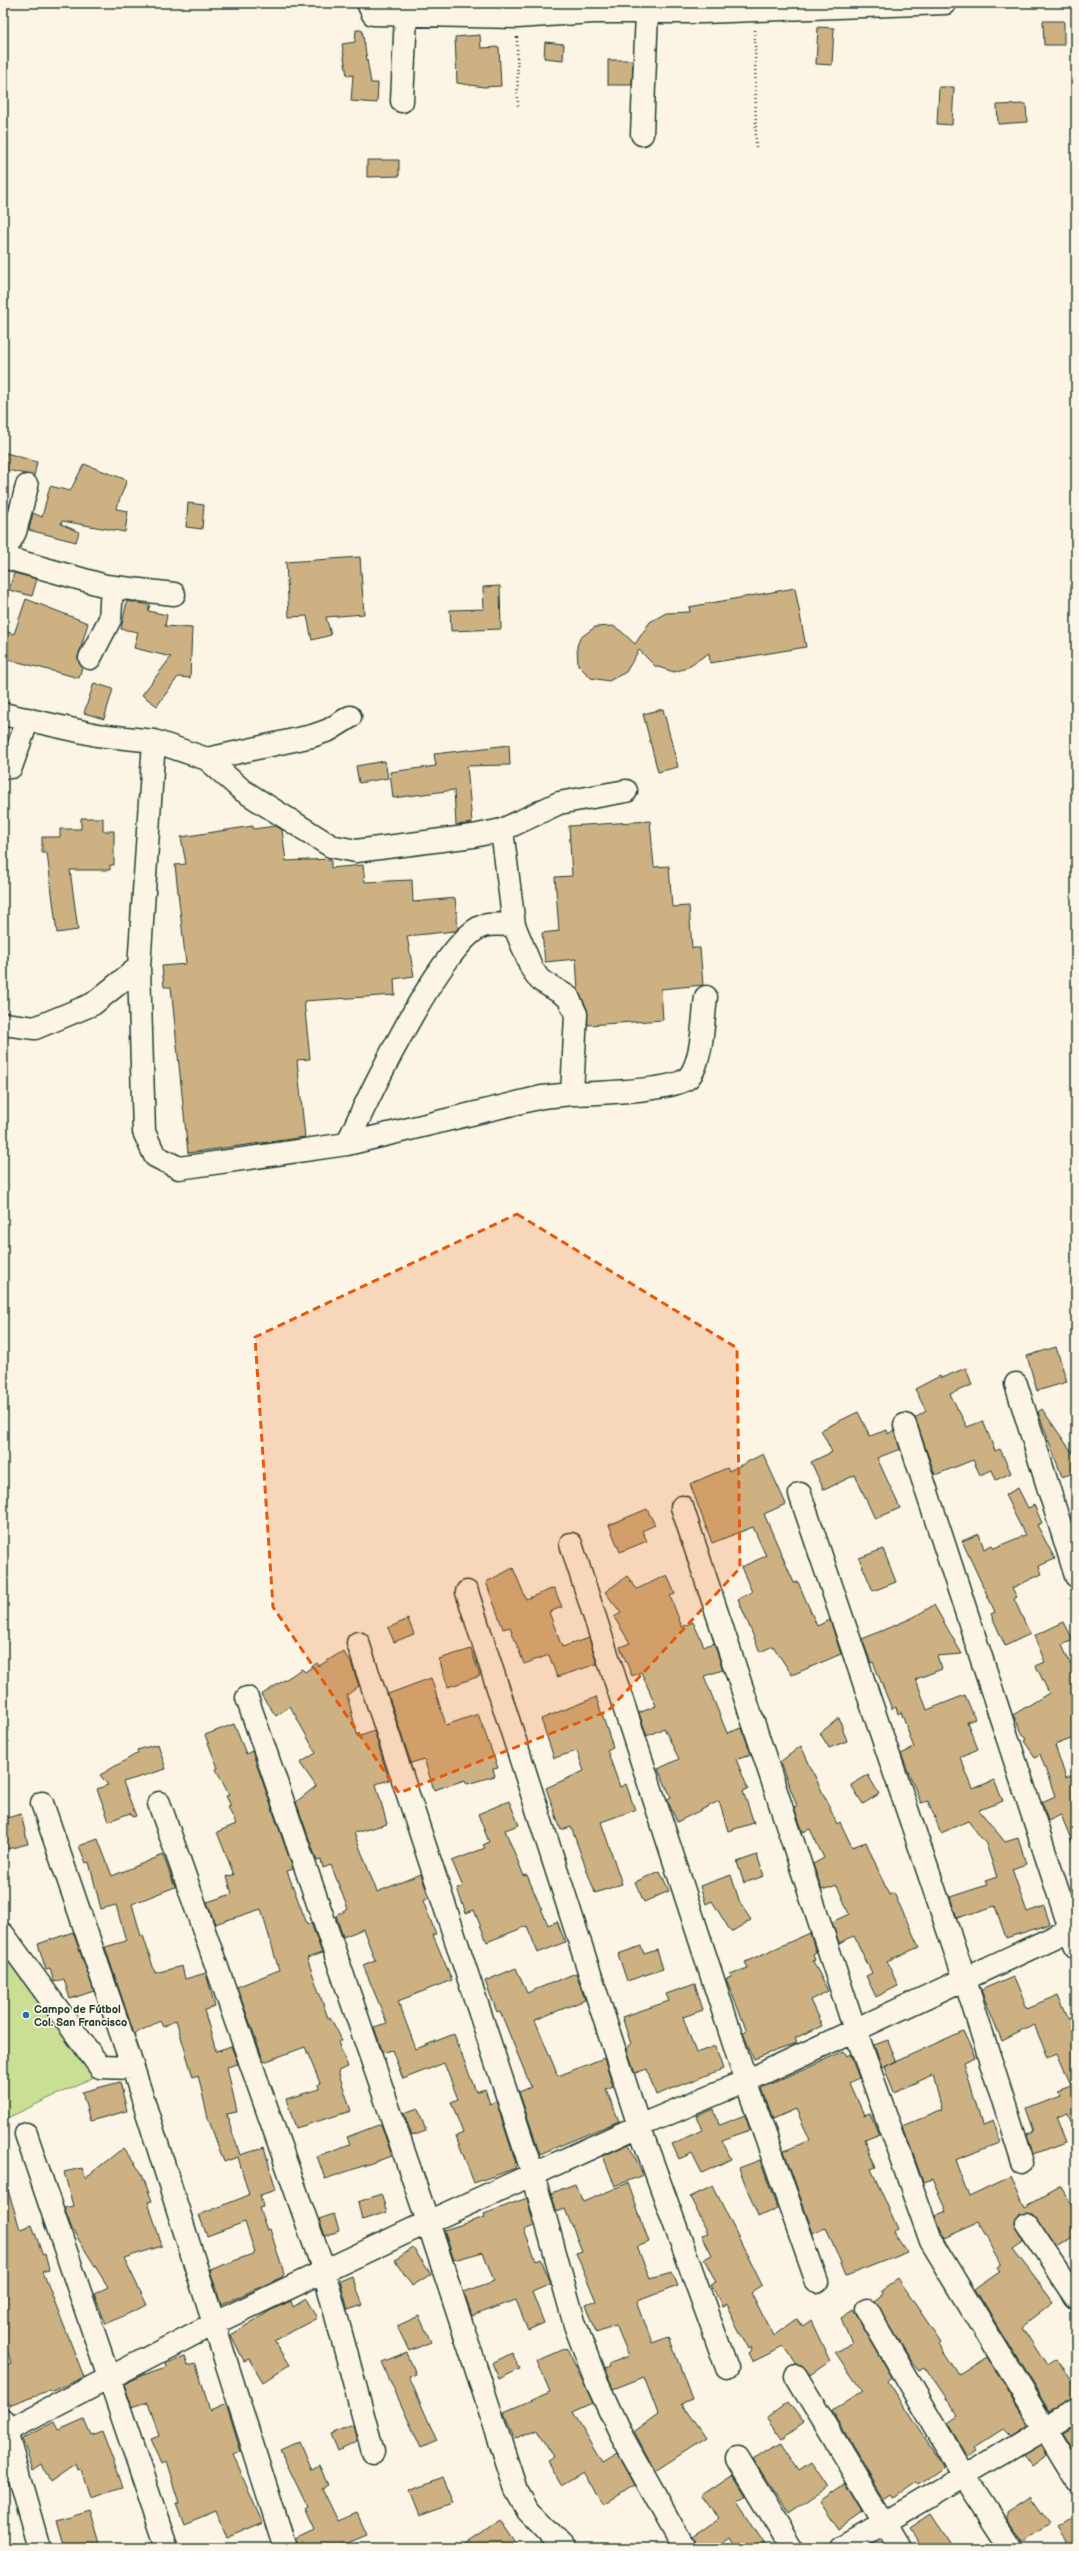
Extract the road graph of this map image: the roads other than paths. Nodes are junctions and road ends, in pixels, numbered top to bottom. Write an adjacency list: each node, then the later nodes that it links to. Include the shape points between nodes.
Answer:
1 (368, 3): 6 (street, via 373,14)
2 (945, 3): 4 (street, via 754,10)
3 (594, 7): 5 (street); 6 (street, via 517,17)
4 (705, 7): 5 (street)
5 (646, 12): 8 (street)
6 (406, 15): 7 (street)
7 (402, 101)
8 (642, 134)
9 (27, 486): 10 (street, via 15,532)
10 (3, 556): 11 (street)
11 (112, 587): 12 (street); 13 (street, via 110,620)
12 (174, 594)
13 (90, 658)
14 (3, 714): 16 (street)
15 (350, 717): 18 (street, via 329,730 312,736)
16 (28, 719): 17 (street, via 97,735); 19 (street)
17 (154, 741): 18 (street); 23 (street)
18 (207, 759): 21 (street, via 242,790 331,846 356,851)
19 (6, 772)
20 (626, 791): 21 (street, via 559,803)
21 (502, 830): 22 (street)
22 (514, 925): 26 (street, via 532,969 540,980 568,997 576,1014); 27 (street, via 484,926 466,937 431,985 379,1073)
23 (139, 967): 25 (street, via 93,1004 35,1028); 27 (street, via 144,1132 154,1156 179,1168)
24 (706, 997): 26 (street, via 697,1060 688,1077 672,1086)
25 (3, 1024)
26 (572, 1094): 27 (street, via 542,1097)
27 (346, 1144)
28 (1016, 1384): 33 (street)
29 (905, 1425): 40 (street)
30 (800, 1494): 41 (street)
31 (682, 1507): 42 (street)
32 (571, 1544): 44 (street)
33 (1076, 1576)
34 (467, 1592): 45 (street)
35 (358, 1643): 48 (street)
36 (247, 1698): 49 (street)
37 (42, 1803): 43 (street)
38 (159, 1803): 51 (street)
39 (3, 1934): 43 (street, via 100,2067)
40 (1074, 1935): 41 (street)
41 (965, 1980): 42 (street); 47 (street)
42 (855, 2030): 44 (street); 61 (street, via 931,2241)
43 (133, 2068): 55 (street)
44 (746, 2081): 45 (street); 52 (street)
45 (639, 2126): 48 (street); 56 (street)
46 (26, 2134): 58 (street)
47 (1023, 2162)
48 (533, 2174): 49 (street); 71 (street, via 575,2325 597,2383 620,2433)
49 (428, 2222): 51 (street); 70 (street, via 516,2490 528,2511)
50 (1027, 2224): 53 (street)
51 (324, 2271): 55 (street); 62 (street)
52 (817, 2282)
53 (1076, 2298)
54 (867, 2310): 64 (street)
55 (215, 2323): 58 (street); 69 (street)
56 (727, 2368)
57 (796, 2376): 66 (street)
58 (108, 2377): 60 (street); 68 (street)
59 (1076, 2410): 61 (street)
60 (5, 2426): 67 (street)
61 (1045, 2428): 64 (street); 65 (street)
62 (373, 2452)
63 (738, 2459): 72 (street)
64 (964, 2476): 66 (street); 75 (street)
65 (1076, 2480)
66 (884, 2522): 73 (street); 74 (street)
67 (39, 2548)
68 (167, 2548)
69 (284, 2548)
70 (564, 2548)
71 (684, 2548)
72 (792, 2548)
73 (842, 2548)
74 (899, 2548)
75 (1011, 2548)

